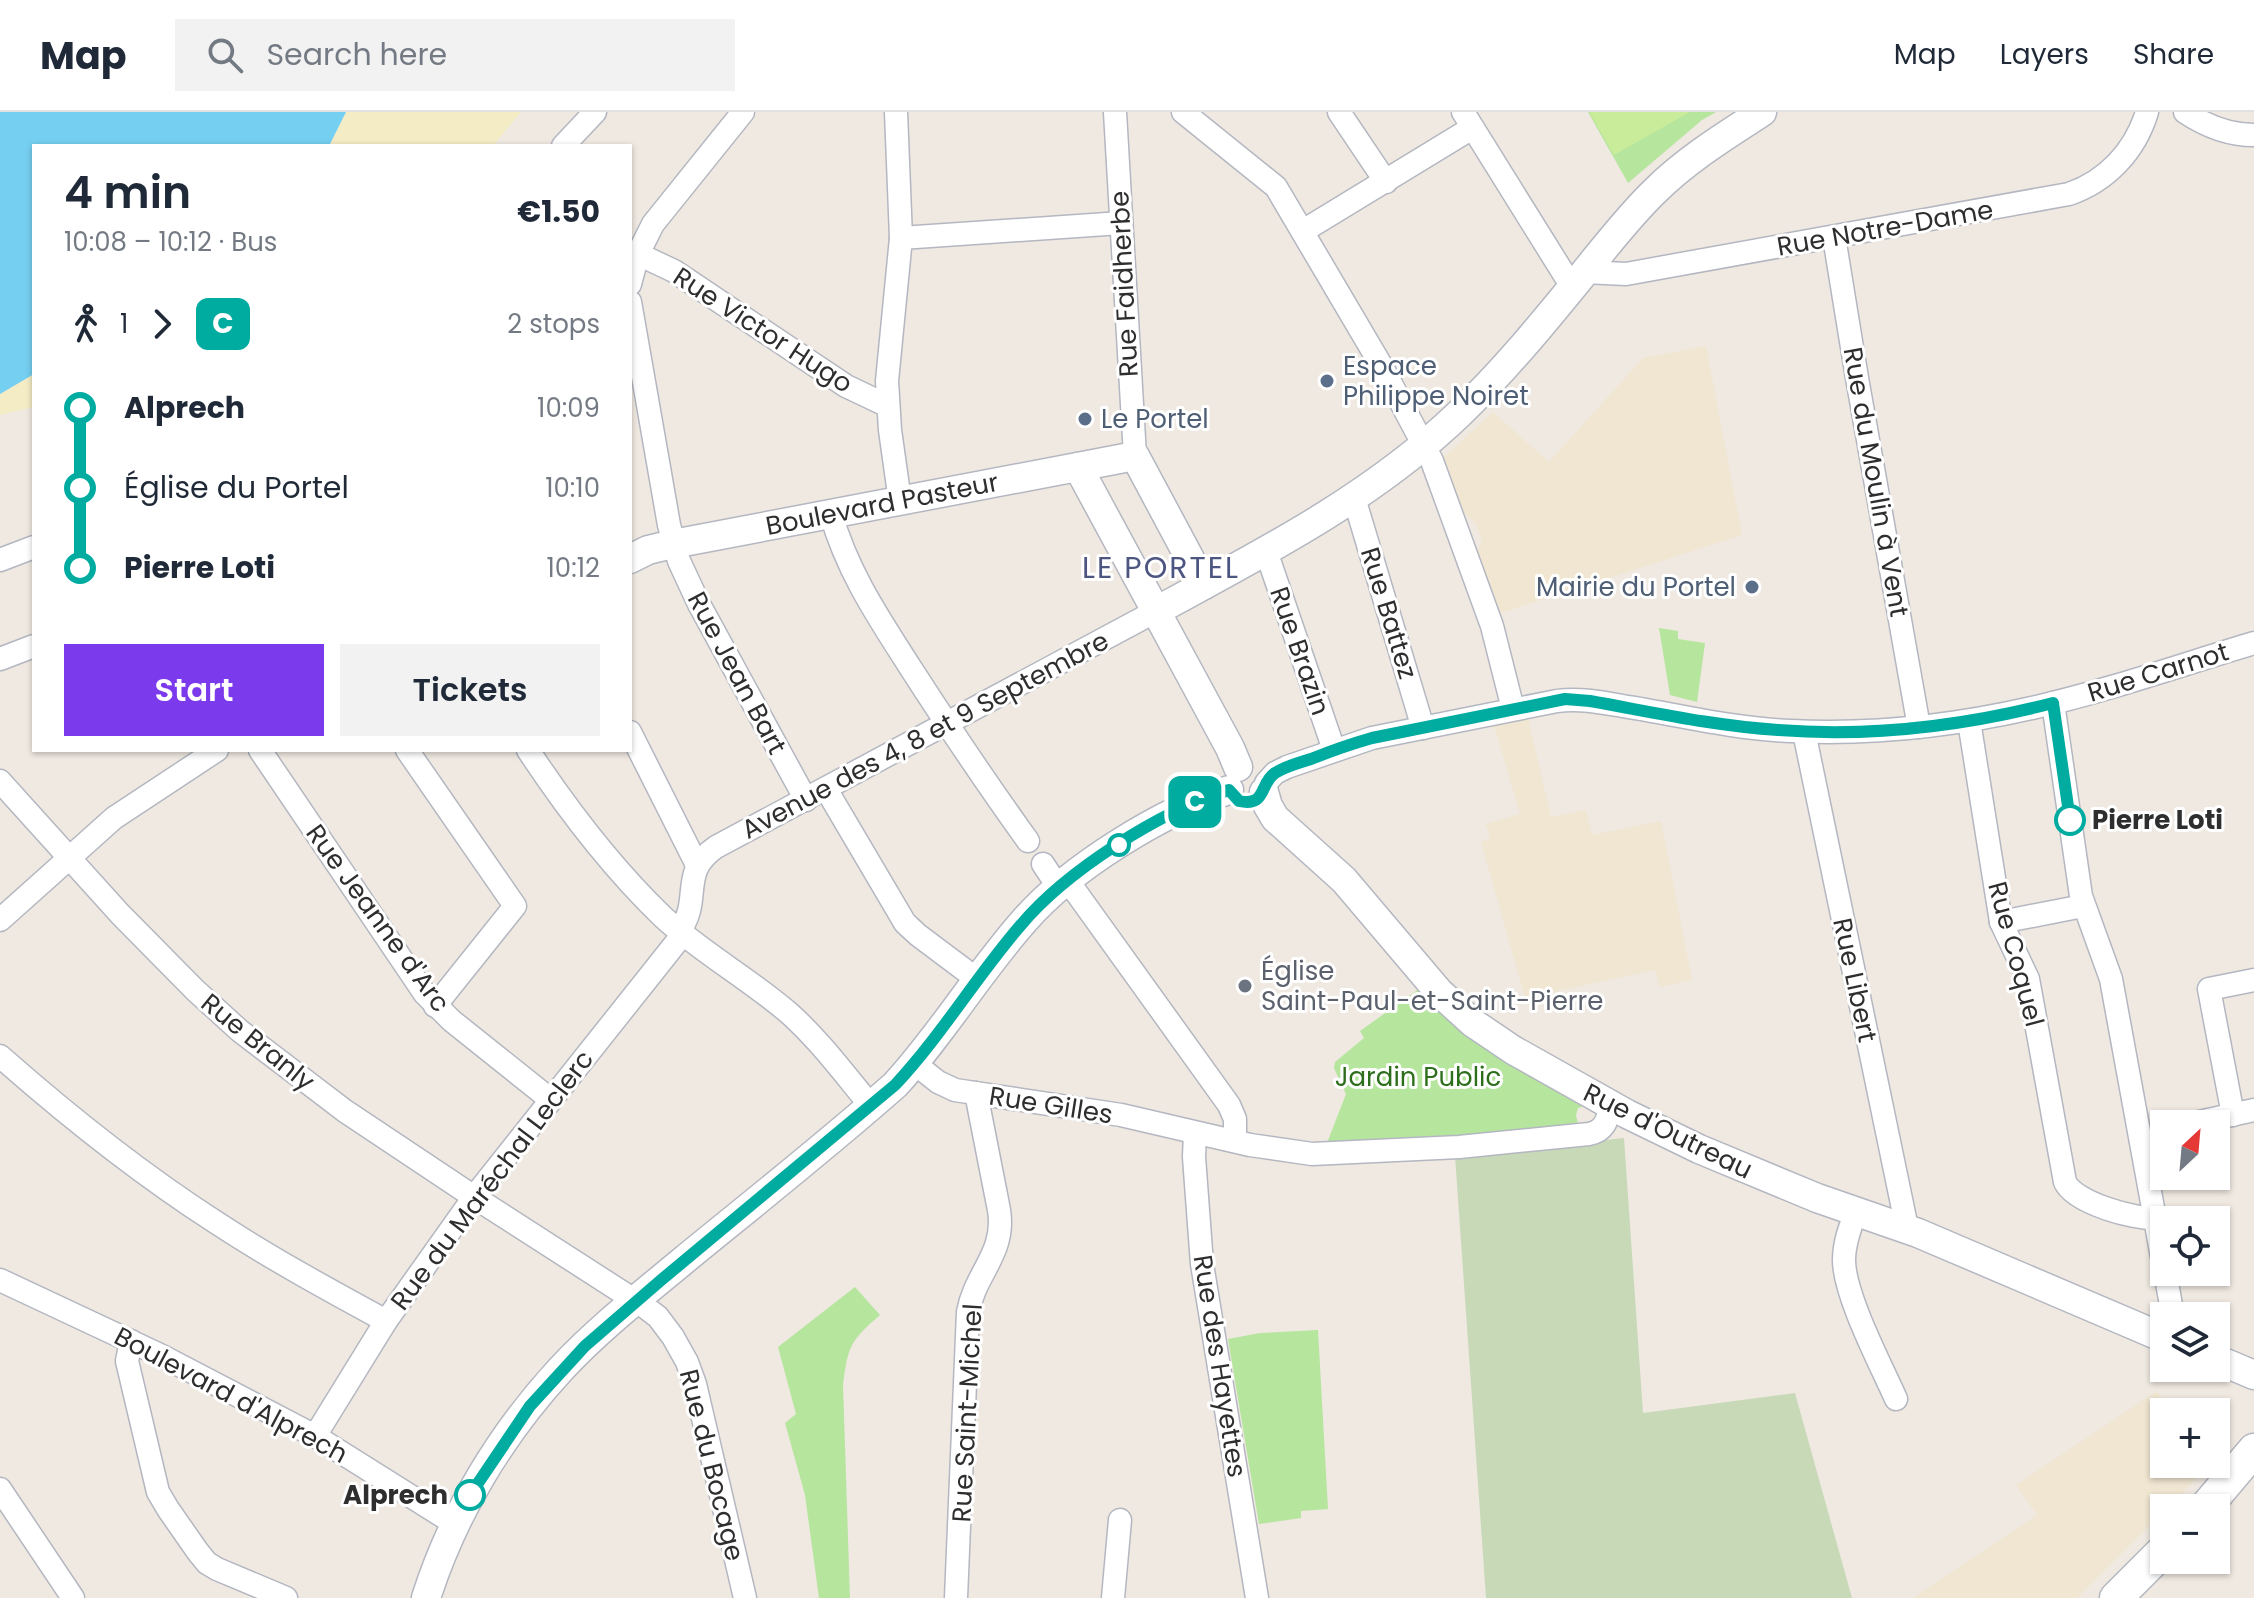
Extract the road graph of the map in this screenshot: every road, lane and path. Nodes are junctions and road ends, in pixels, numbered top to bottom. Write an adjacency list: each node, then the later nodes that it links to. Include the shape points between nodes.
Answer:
1 (595, 112): 12 (street)
2 (743, 112): 18 (street, via 653,224)
3 (896, 112): 17 (street)
4 (1115, 112): 14 (street, Rue Faidherbe)
5 (1183, 112): 15 (street, via 1270,181)
6 (1339, 112): 13 (street)
7 (1762, 112): 20 (street, via 1669,178)
8 (2147, 112): 16 (street, Rue Notre-Dame, via 2119,162 2080,190)
9 (2185, 112): 11 (street, via 2229,133)
10 (1468, 120): 13 (street); 20 (street)
11 (2254, 135)
12 (565, 144)
13 (1386, 182): 15 (street)
14 (1121, 223): 17 (street); 24 (street, Rue Faidherbe)
15 (1303, 231): 23 (street)
16 (1834, 237): 20 (street, Rue Notre-Dame); 43 (street, Rue du Moulin à Vent)
17 (901, 238): 22 (street)
18 (638, 254): 19 (street); 22 (street, Rue Victor Hugo, via 674,271 839,382)
19 (632, 276)
20 (1578, 280): 23 (street, via 1483,391)
21 (632, 313): 29 (street, Rue Jean Bart)
22 (888, 406): 27 (street)
23 (1423, 446): 26 (street); 40 (street, via 1494,633)
24 (1135, 456): 25 (street, Boulevard Pasteur); 34 (street)
25 (1078, 467): 27 (street, Boulevard Pasteur); 35 (street)
26 (1354, 498): 31 (street); 44 (street, Rue Battez)
27 (900, 501): 28 (street, Boulevard Pasteur)
28 (831, 514): 29 (street, Boulevard Pasteur); 42 (street, via 860,588)
29 (673, 544): 32 (street, Boulevard Pasteur); 55 (street, Rue Jean Bart, via 699,604)
30 (32, 548): 33 (street)
31 (1266, 551): 34 (street); 47 (street, Rue Brazin)
32 (632, 558)
33 (0, 560)
34 (1204, 585): 35 (street)
35 (1156, 611): 42 (street, Avenue des 4, 8 et 9 Septembre); 52 (street, via 1230,748)
36 (2254, 643): 39 (street, Rue Carnot)
37 (32, 647): 38 (street)
38 (0, 659)
39 (2053, 703): 41 (street, Rue Carnot); 60 (street)
40 (1513, 709): 44 (street, Rue Carnot); 45 (street, Rue Carnot, via 1581,699 1721,724)
41 (1969, 721): 43 (street, Rue Carnot); 62 (street, Rue Coquel)
42 (946, 724): 55 (street, Avenue des 4, 8 et 9 Septembre); 56 (street)
43 (1919, 727): 45 (street, Rue Carnot)
44 (1423, 728): 47 (street, Rue Carnot)
45 (1804, 732): 82 (street, Rue Libert)
46 (632, 736): 58 (street)
47 (1334, 750): 54 (street, Rue Carnot, via 1275,773)
48 (214, 752): 57 (street, via 127,808)
49 (261, 752): 66 (street, Rue Jeanne d'Arc)
50 (408, 752): 66 (street, via 515,906)
51 (529, 752): 63 (street, via 626,879)
52 (1233, 779): 54 (street, via 1236,799 1247,802 1257,799); 59 (street)
53 (0, 781): 57 (street, Rue Branly)
54 (1265, 787): 72 (street, Rue d'Outreau, via 1275,818 1344,880 1457,1009 1513,1050)
55 (816, 794): 58 (street, Avenue des 4, 8 et 9 Septembre, via 716,847); 64 (street, Rue Jean Bart, via 901,917)
56 (1028, 841)
57 (69, 856): 61 (street); 78 (street, Rue Branly, via 128,923 240,1031 345,1111)
58 (697, 865): 63 (street, via 690,912)
59 (1056, 878): 64 (street); 77 (street, via 1135,973 1229,1105)
60 (2083, 906): 62 (street); 76 (street, via 2111,979)
61 (0, 920)
62 (2001, 922): 81 (street, Rue Coquel, via 2028,979 2068,1188 2124,1215)
63 (681, 932): 70 (street, Rue du Maréchal Leclerc); 71 (street, via 789,1013)
64 (978, 980): 68 (street)
65 (2254, 980): 73 (street, via 2209,989)
66 (435, 1006): 70 (street, Rue Jeanne d'Arc)
67 (0, 1056): 85 (street, via 82,1125 213,1221)
68 (914, 1063): 69 (street, Rue Gilles, via 943,1085); 71 (street)
69 (976, 1093): 74 (street, Rue Gilles, via 1121,1115); 102 (street, Rue Saint-Michel, via 1001,1229 968,1312)
70 (551, 1100): 78 (street, Rue du Maréchal Leclerc)
71 (871, 1106): 84 (street)
72 (1611, 1106): 77 (street, Rue Gilles, via 1596,1133 1477,1145 1324,1154); 80 (street, Rue d'Outreau, via 1711,1155)
73 (2243, 1112)
74 (1195, 1133): 77 (street, Rue Gilles); 104 (street, Rue des Hayettes, via 1202,1264)
75 (2150, 1133): 76 (street)
76 (2141, 1135): 79 (street)
77 (1235, 1141)
78 (474, 1197): 84 (street, Rue Branly); 85 (street, Rue du Maréchal Leclerc)
79 (2153, 1206)
80 (1856, 1212): 82 (street, Rue d'Outreau); 88 (street, via 1846,1241 1845,1269)
81 (2150, 1218)
82 (1907, 1228): 86 (street, Rue d'Outreau)
83 (0, 1280): 87 (street, Boulevard d'Alprech)
84 (637, 1301): 96 (street, via 535,1399); 101 (street, Rue du Bocage, via 667,1327 691,1373)
85 (386, 1321): 89 (street, Rue du Maréchal Leclerc)
86 (2150, 1332)
87 (131, 1341): 89 (street, Boulevard d'Alprech); 99 (street, via 130,1376 156,1485 168,1509 207,1563)
88 (1896, 1399)
89 (315, 1436): 96 (street, Boulevard d'Alprech)
90 (2254, 1450): 93 (main road)
91 (2248, 1475): 94 (main road)
92 (0, 1489): 98 (street)
93 (2217, 1494)
94 (2223, 1494)
95 (1120, 1520): 103 (street)
96 (455, 1524): 100 (street)
97 (2150, 1564): 105 (main road)
98 (73, 1598)
99 (286, 1598)
100 (426, 1598)
101 (745, 1598)
102 (956, 1598)
103 (1113, 1598)
104 (1257, 1598)
105 (2116, 1598)

